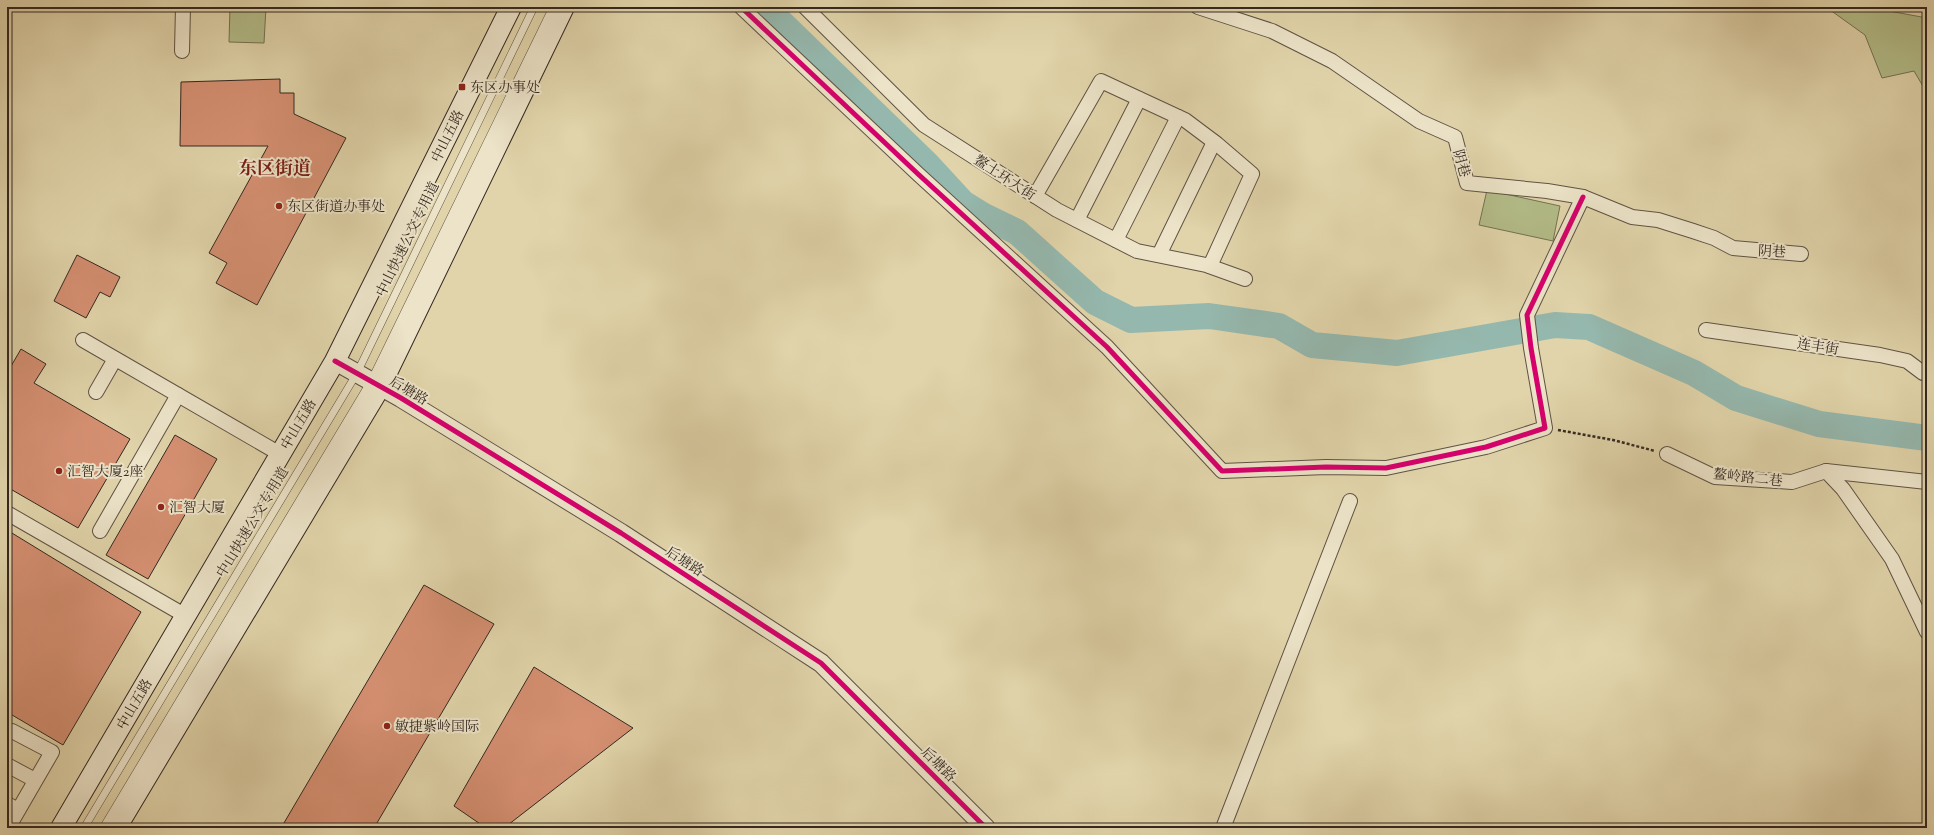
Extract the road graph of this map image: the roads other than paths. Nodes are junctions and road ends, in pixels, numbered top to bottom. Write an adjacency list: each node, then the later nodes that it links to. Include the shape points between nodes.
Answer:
1 (183, 7): 9 (street)
2 (511, 7): 24 (main road, 中山五路)
3 (534, 7): 26 (lane, 中山快速公交专用道)
4 (552, 7): 26 (lane, 中山快速公交专用道)
5 (564, 7): 26 (main road)
6 (741, 7): 14 (street, via 1107,347 1222,471 1386,468 1486,447 1545,428 1527,315)
7 (805, 7): 13 (street, 鳌土环大街, via 924,125)
8 (1198, 7): 14 (street, 阴巷, via 1272,32 1332,61 1419,121 1455,137 1467,183)
9 (182, 51)
10 (1138, 98): 11 (street); 13 (street, via 1101,81); 15 (street)
11 (1178, 117): 12 (street); 16 (street)
12 (1214, 142): 18 (street); 19 (street, via 1252,174)
13 (1035, 196): 15 (street, 鳌土环大街)
14 (1583, 197): 17 (street, 阴巷, via 1632,217 1658,220 1714,238 1733,248)
15 (1077, 220): 16 (street, 鳌土环大街)
16 (1116, 240): 18 (street, 鳌土环大街, via 1137,251)
17 (1801, 254)
18 (1159, 255): 19 (street, 鳌土环大街)
19 (1210, 266): 20 (street, 鳌土环大街)
20 (1245, 280)
21 (1706, 330): 25 (street, 连丰街, via 1880,355 1908,361 1923,373)
22 (83, 340): 23 (street)
23 (115, 359): 27 (street); 28 (street)
24 (335, 361): 26 (street, 后塘路); 29 (main road, 中山五路)
25 (1927, 373)
26 (370, 380): 44 (lane, 中山快速公交专用道); 45 (lane, 中山快速公交专用道); 46 (main road); 47 (street, 后塘路, via 620,533 821,663)
27 (96, 392)
28 (178, 395): 29 (street); 35 (street)
29 (280, 454): 36 (main road, 中山五路)
30 (1667, 454): 31 (street, 鳌岭路二巷, via 1715,477 1792,482)
31 (1826, 470): 32 (street, 鳌岭路二巷); 37 (street, via 1843,489 1892,559)
32 (1927, 482)
33 (1350, 501): 48 (street)
34 (7, 513): 36 (street)
35 (100, 531)
36 (186, 616): 43 (main road, 中山五路)
37 (1927, 632)
38 (9, 733): 40 (street, via 52,752)
39 (7, 765): 40 (street)
40 (35, 780): 41 (street)
41 (13, 807): 42 (street)
42 (8, 828)
43 (62, 828)
44 (84, 828)
45 (103, 828)
46 (116, 828)
47 (986, 828)
48 (1223, 828)

